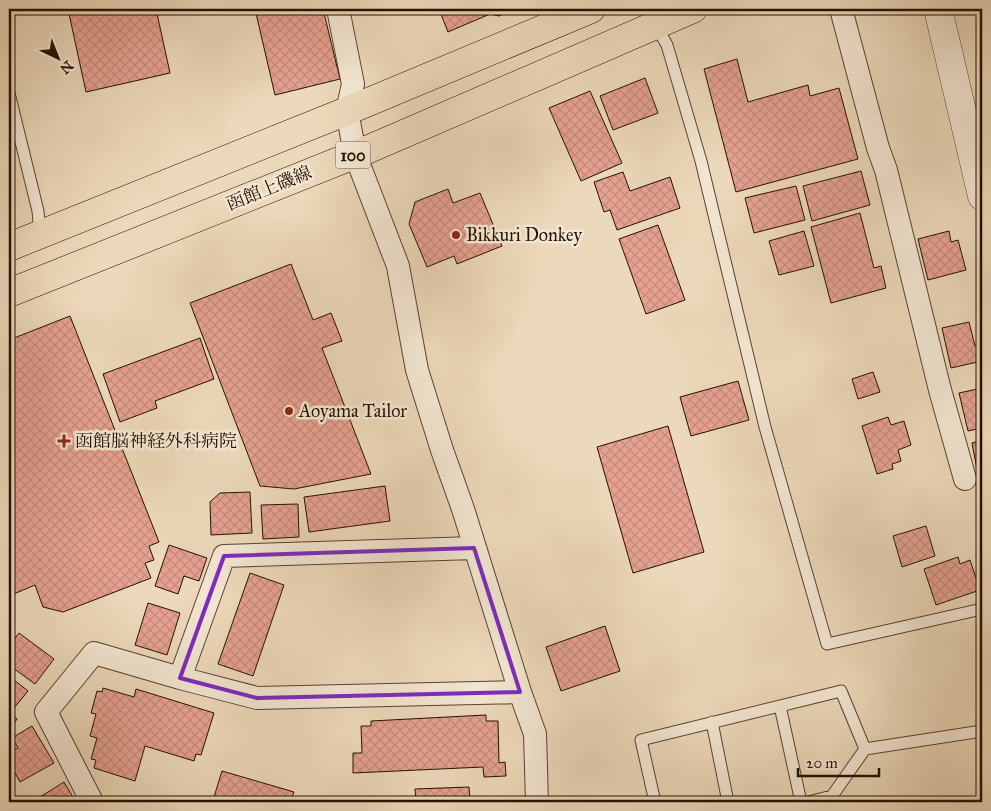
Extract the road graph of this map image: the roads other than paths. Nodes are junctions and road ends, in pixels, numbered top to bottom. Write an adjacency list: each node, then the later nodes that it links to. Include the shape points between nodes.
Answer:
1 (338, 9): 8 (street, via 353,84)
2 (591, 9): 8 (main road, 100)
3 (693, 9): 6 (main road, 函館上磯線 / 100)
4 (841, 9): 14 (street)
5 (938, 9): 10 (street)
6 (656, 26): 9 (main road, 函館上磯線 / 100); 16 (lane, via 667,45 701,161 764,427 827,644)
7 (9, 93): 11 (lane, via 38,211)
8 (347, 111): 9 (street); 11 (main road, 100)
9 (355, 154): 13 (main road, 函館上磯線 / 100); 15 (street, via 398,266 417,370)
10 (982, 196)
11 (40, 234): 12 (main road, 100)
12 (9, 247)
13 (9, 293)
14 (965, 479)
15 (474, 548): 17 (street, via 224,556); 18 (street)
16 (982, 609)
17 (180, 678): 18 (street, via 258,698); 23 (street, via 94,654 46,712)
18 (520, 692): 24 (street, via 535,734)
19 (780, 706): 20 (lane); 22 (lane, via 841,691); 27 (lane)
20 (712, 722): 25 (lane, via 641,740); 26 (lane)
21 (982, 731): 22 (lane)
22 (865, 749): 28 (lane, via 832,796)
23 (92, 802)
24 (537, 802)
25 (655, 802)
26 (728, 802)
27 (801, 802)
28 (808, 802)

